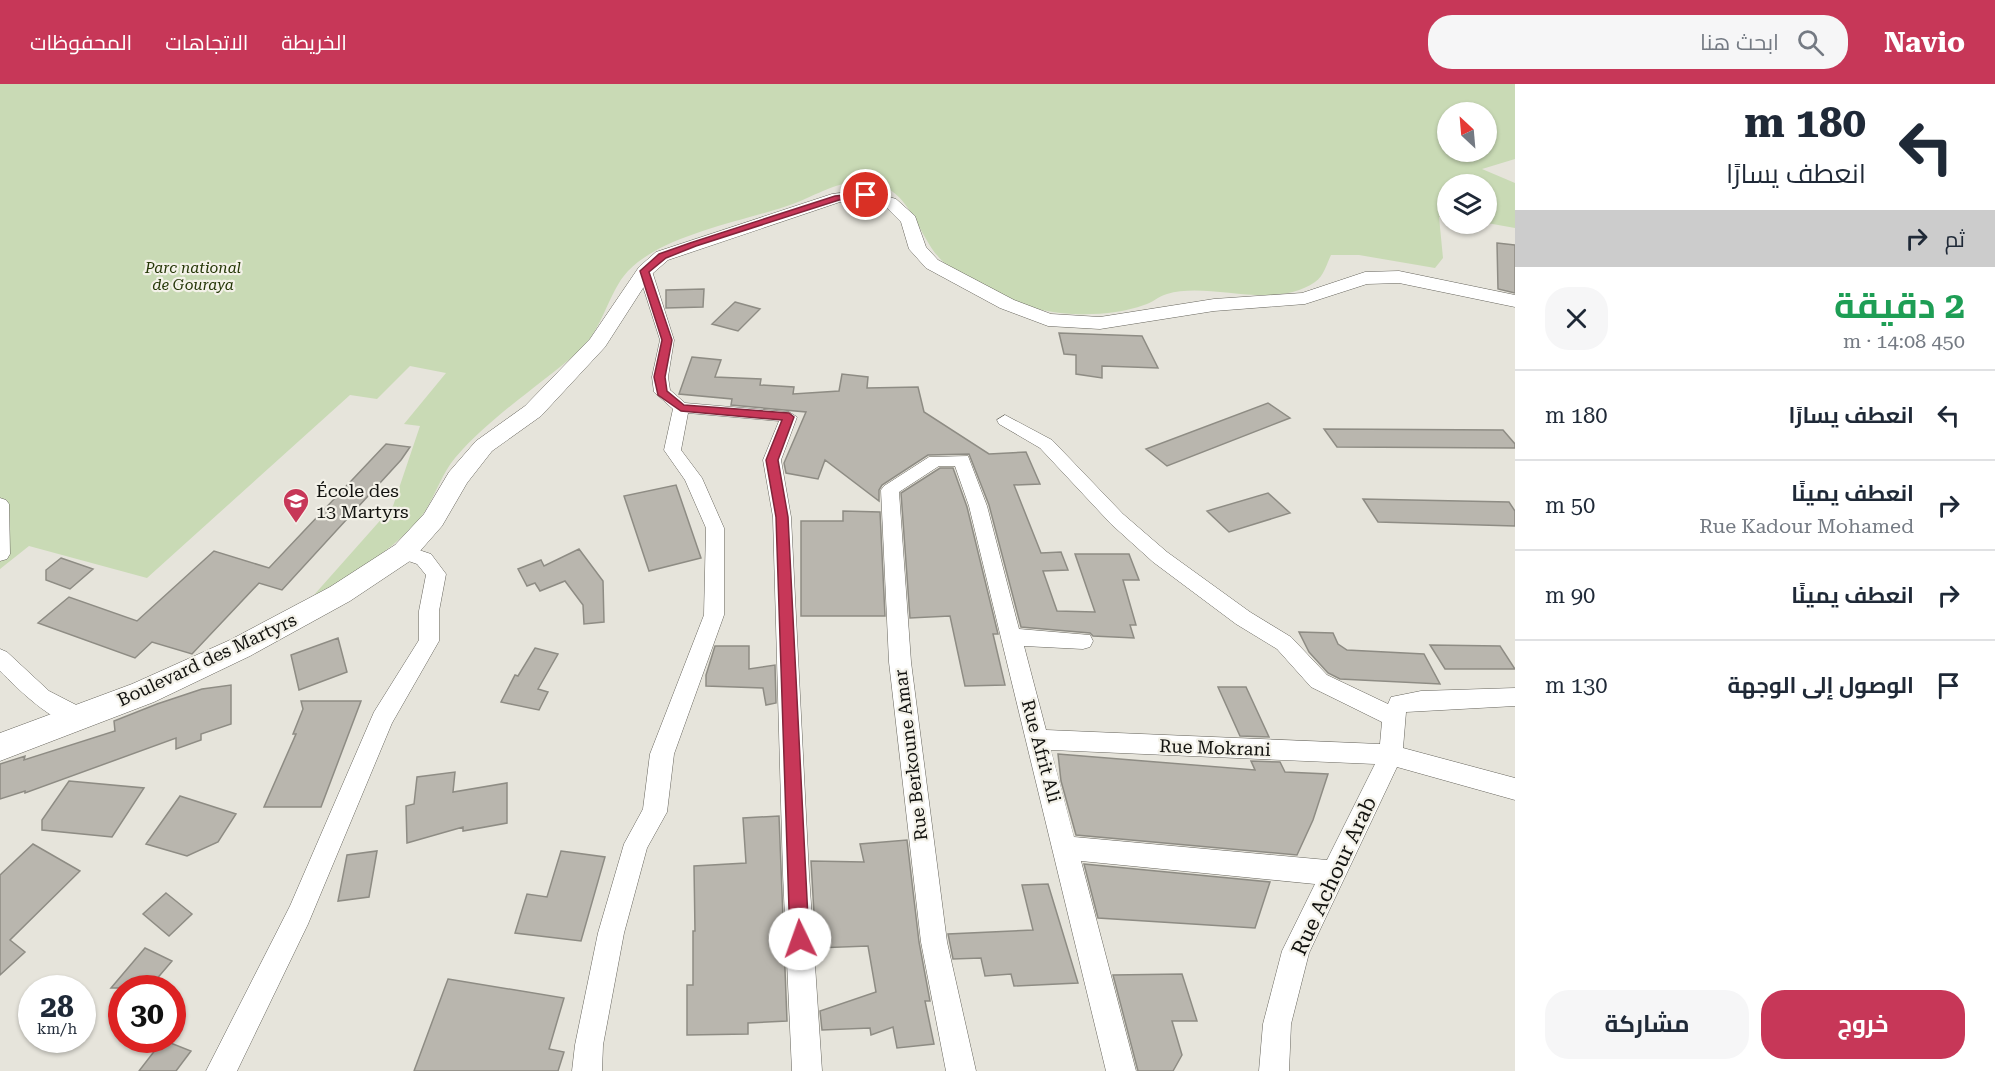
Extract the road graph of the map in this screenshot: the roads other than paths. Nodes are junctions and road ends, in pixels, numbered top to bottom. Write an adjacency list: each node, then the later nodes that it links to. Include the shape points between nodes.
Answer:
1 (645, 271): 2 (main road, via 662,256 693,244 838,197 866,195 891,202 909,220 918,249 932,264 1007,304 1048,320 1100,323 1214,304 1305,298 1365,278 1399,277); 3 (street, via 667,340 660,377 662,392); 7 (main road, Boulevard des Martyrs, via 598,343 533,411 484,446 458,478 433,520)
2 (1515, 301)
3 (681, 408): 22 (street, via 672,450 693,478 715,528 714,615 662,754 655,812 636,844 610,933); 23 (street, via 789,417 772,460 782,517)
4 (1005, 420): 13 (street, via 1046,444 1109,511 1160,557 1284,644 1318,681)
5 (935, 460): 9 (street, Rue Afrit Ali, via 962,460 978,506); 24 (street, Rue Berkoune Amar, via 890,490 900,662 934,942)
6 (0, 504): 8 (street)
7 (404, 552): 14 (main road, Boulevard des Martyrs, via 340,594 240,648); 21 (street, via 424,559 436,574 429,611 429,641 382,719 299,915)
8 (0, 554)
9 (1010, 637): 10 (street); 15 (street, Rue Afrit Ali)
10 (1083, 641)
11 (0, 658): 14 (street, via 41,697)
12 (1515, 697): 13 (street, via 1421,700 1399,704)
13 (1393, 717): 17 (street)
14 (80, 718): 16 (main road, Boulevard des Martyrs)
15 (1039, 740): 17 (street, Rue Mokrani); 19 (street, Rue Afrit Ali)
16 (0, 747)
17 (1391, 755): 18 (street, Rue Mokrani); 20 (street, Rue Achour Arab)
18 (1515, 789)
19 (1066, 848): 20 (street); 25 (street, Rue Afrit Ali)
20 (1334, 873): 26 (street, Rue Achour Arab, via 1296,951 1277,1024)
21 (221, 1071)
22 (587, 1071)
23 (807, 1071)
24 (961, 1071)
25 (1121, 1071)
26 (1274, 1071)

